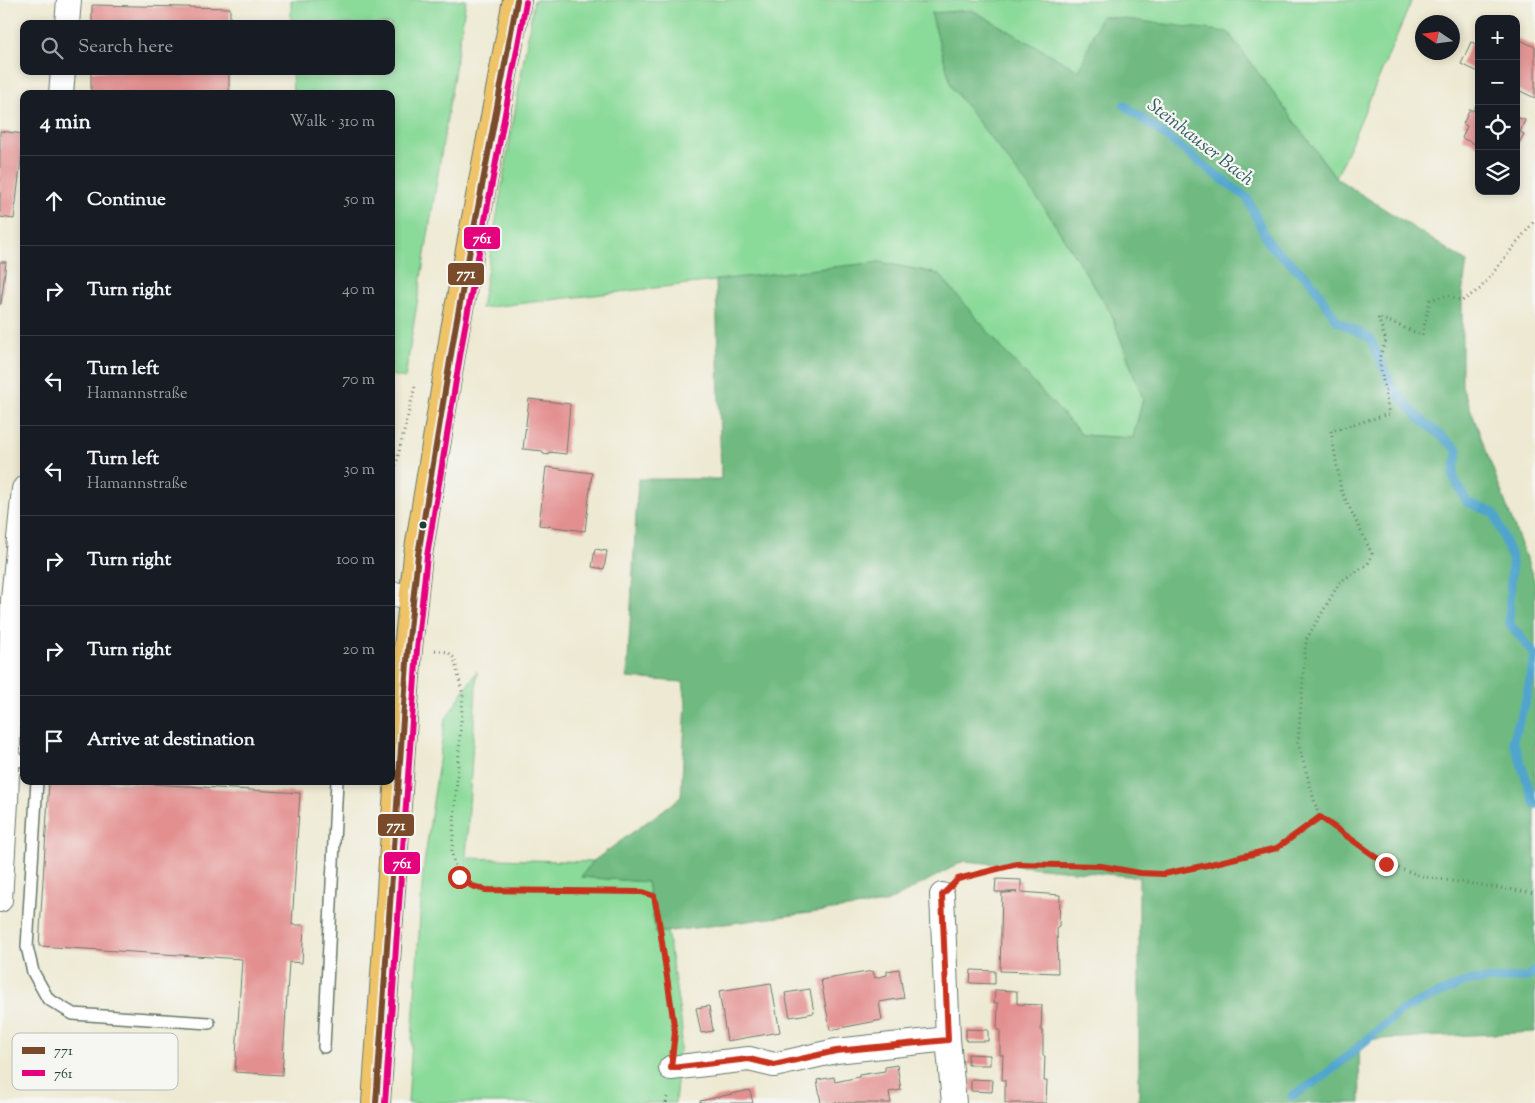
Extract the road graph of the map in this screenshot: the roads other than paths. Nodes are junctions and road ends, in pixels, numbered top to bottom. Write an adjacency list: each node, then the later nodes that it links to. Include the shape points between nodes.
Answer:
1 (69, 0): 3 (street)
2 (517, 0): 7 (main road, via 441,409)
3 (67, 20)
4 (63, 75): 5 (street)
5 (61, 90)
6 (20, 526): 8 (street)
7 (402, 595): 18 (main road, via 408,648)
8 (12, 600): 9 (street)
9 (16, 760): 13 (street)
10 (37, 785): 14 (lane, via 27,947 33,972 48,999 73,1014)
11 (338, 785): 16 (lane)
12 (942, 895): 15 (street)
13 (0, 900)
14 (209, 1023)
15 (948, 1040): 17 (street, via 836,1051 774,1065 749,1059); 19 (street)
16 (324, 1047)
17 (671, 1068)
18 (376, 1103)
19 (954, 1103)

